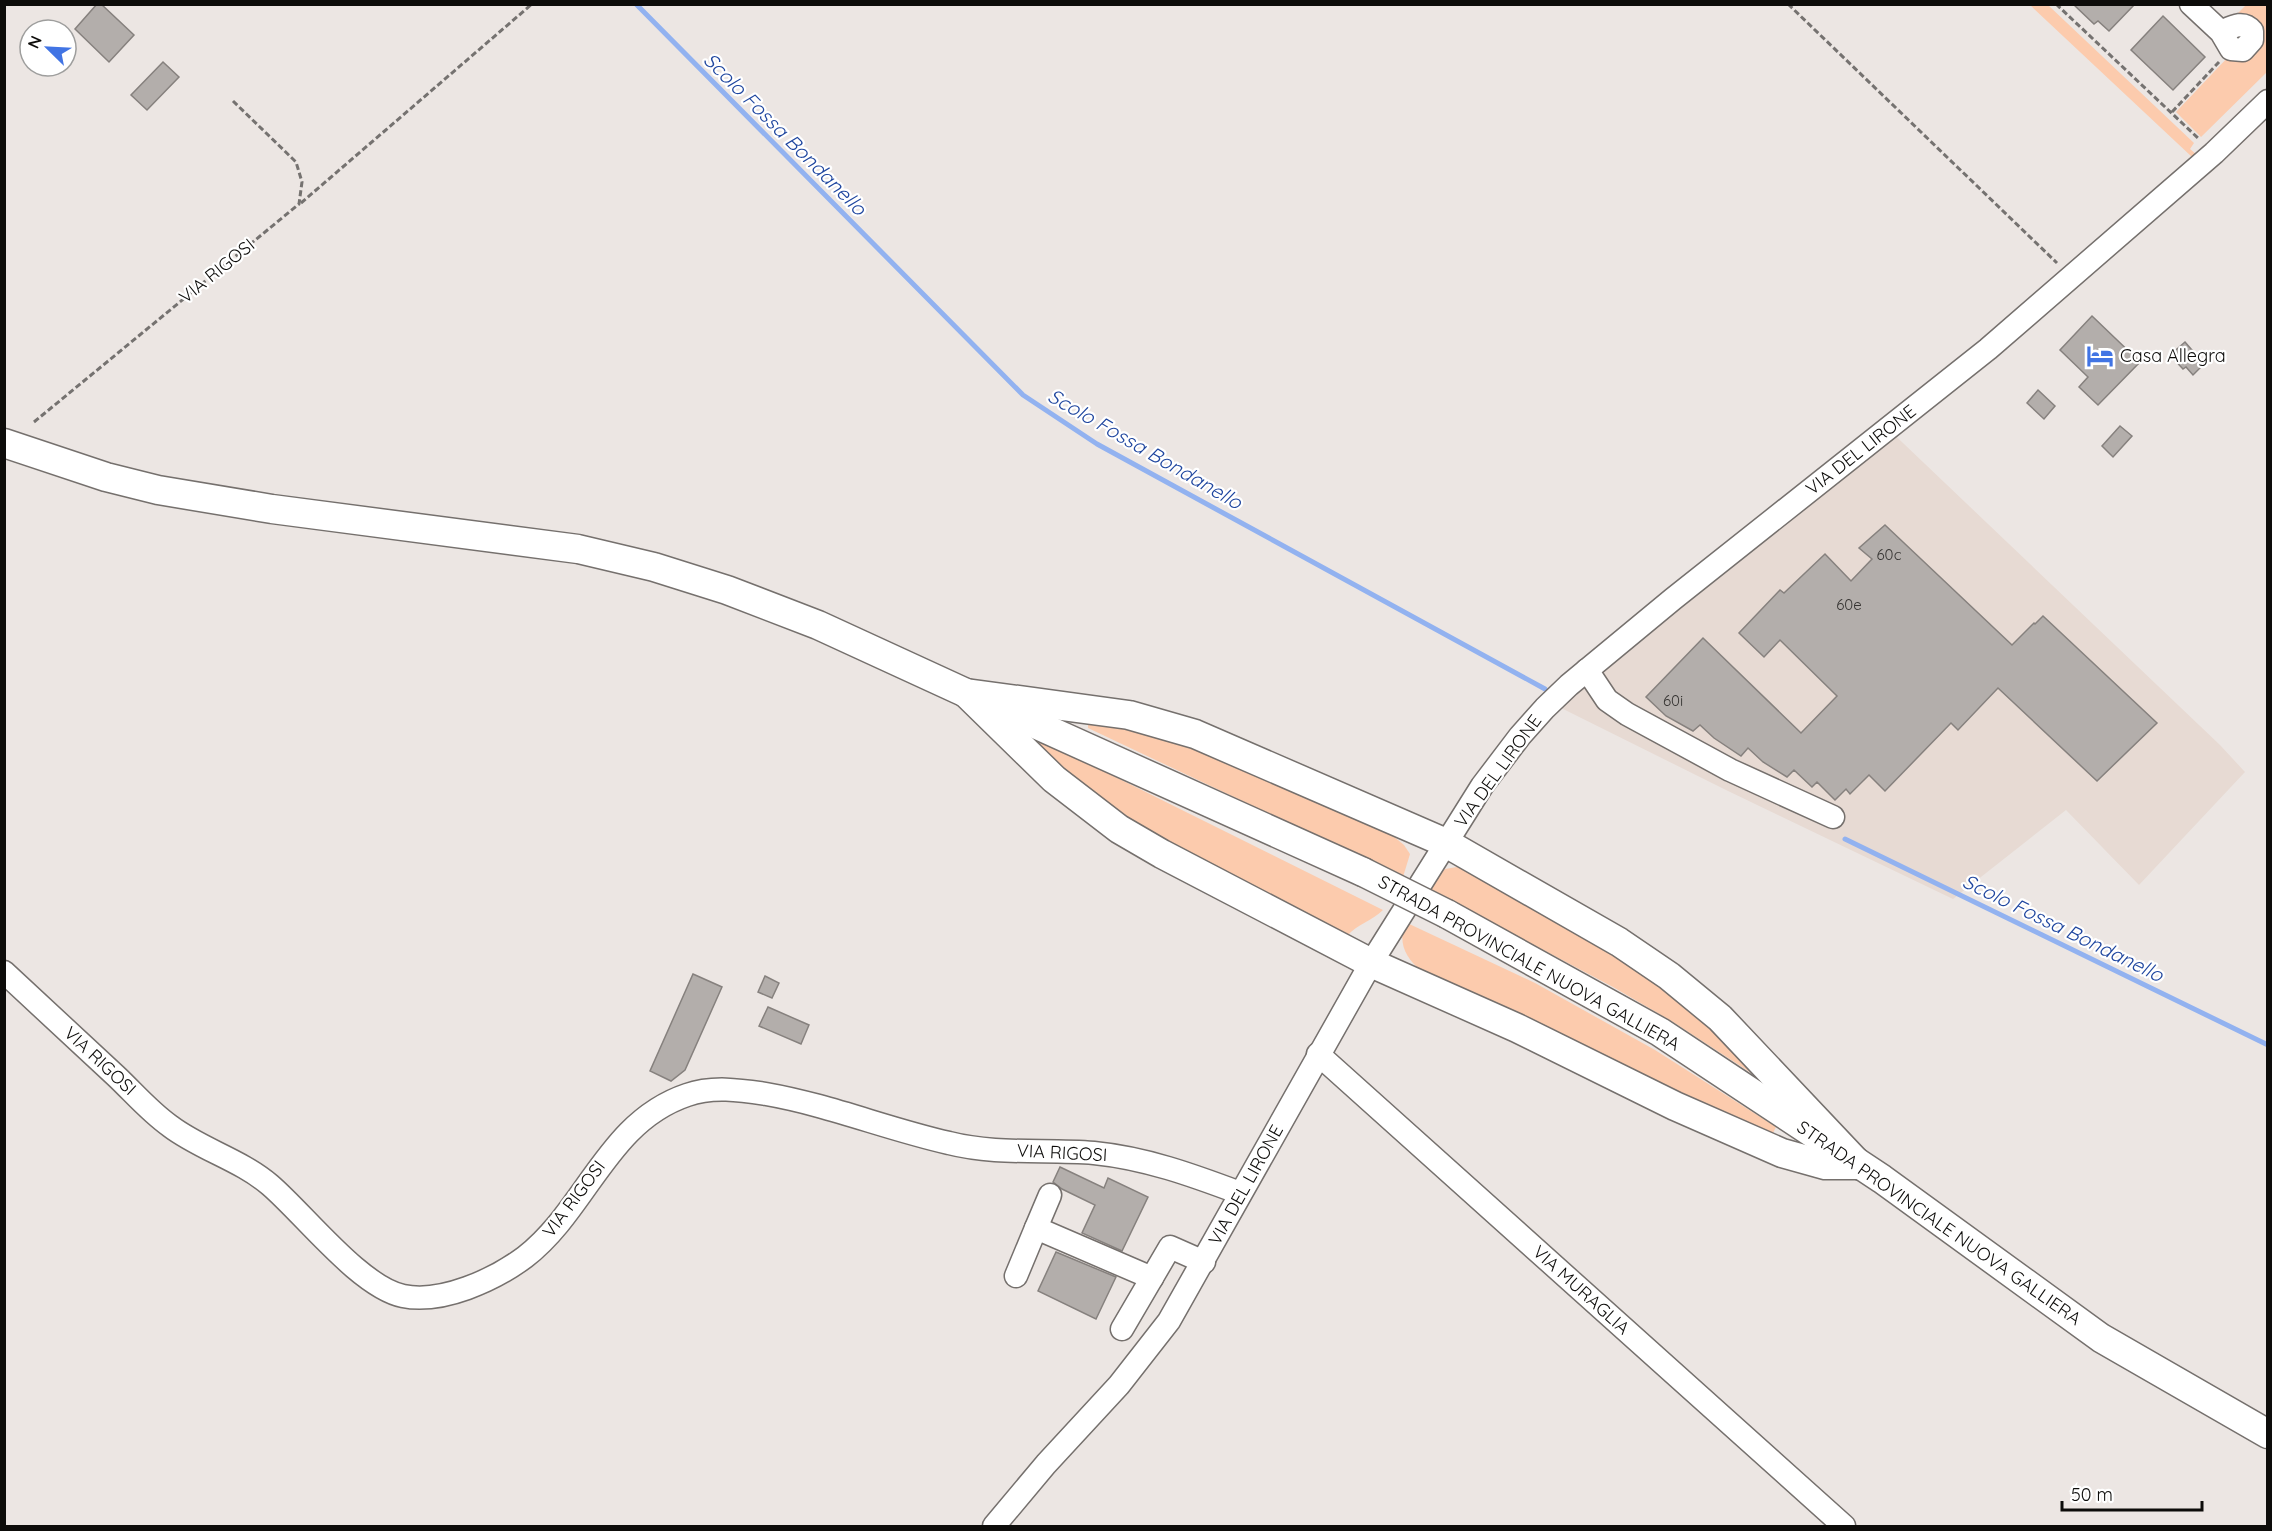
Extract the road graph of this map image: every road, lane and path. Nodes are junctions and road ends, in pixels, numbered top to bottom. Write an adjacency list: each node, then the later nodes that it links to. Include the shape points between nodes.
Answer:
1 (532, 4): 11 (path, VIA RIGOSI)
2 (1788, 4): 12 (path)
3 (2056, 4): 9 (path)
4 (2191, 4): 5 (street)
5 (2221, 32)
6 (2226, 55): 9 (path)
7 (233, 101): 11 (path, via 296,162 302,182)
8 (2268, 101): 10 (street, VIA DEL LIRONE)
9 (2172, 113): 10 (path)
10 (2214, 153): 12 (street, VIA DEL LIRONE)
11 (299, 204): 13 (path, VIA RIGOSI)
12 (2072, 277): 15 (street, VIA DEL LIRONE, via 1988,349)
13 (34, 422)
14 (4, 443): 16 (main road, STRADA PROVINCIALE NUOVA GALLIERA, via 158,490 578,549 654,567 818,625)
15 (1587, 670): 17 (street, via 1607,700 1627,714 1730,770); 18 (street, VIA DEL LIRONE, via 1520,736)
16 (966, 693): 18 (main road, via 1129,715 1195,734); 19 (main road, via 1054,780 1119,829); 22 (main road, STRADA PROVINCIALE NUOVA GALLIERA, bridge, via 1448,914 1660,1032)
17 (1833, 817)
18 (1446, 843): 19 (street, VIA DEL LIRONE); 22 (main road, via 1619,942 1669,976 1720,1018)
19 (1371, 963): 21 (street, VIA DEL LIRONE); 22 (main road, via 1518,1028 1675,1107 1782,1152 1825,1165)
20 (4, 972): 23 (street, VIA RIGOSI, via 170,1126 267,1183 356,1268 403,1296 444,1295 512,1266 545,1239 623,1136 662,1105 690,1093 742,1090 790,1098 949,1143 996,1151 1128,1157)
21 (1318, 1054): 23 (street, VIA DEL LIRONE); 32 (street, VIA MURAGLIA)
22 (1859, 1165): 30 (main road, STRADA PROVINCIALE NUOVA GALLIERA, via 2101,1338)
23 (1240, 1193): 26 (street, VIA DEL LIRONE)
24 (1050, 1195): 25 (street)
25 (1036, 1228): 27 (street); 28 (street)
26 (1204, 1262): 28 (street, via 1170,1247); 31 (street, VIA DEL LIRONE, via 1144,1356)
27 (1016, 1276)
28 (1152, 1278): 29 (street)
29 (1122, 1329)
30 (2268, 1434)
31 (994, 1527)
32 (1844, 1527)

